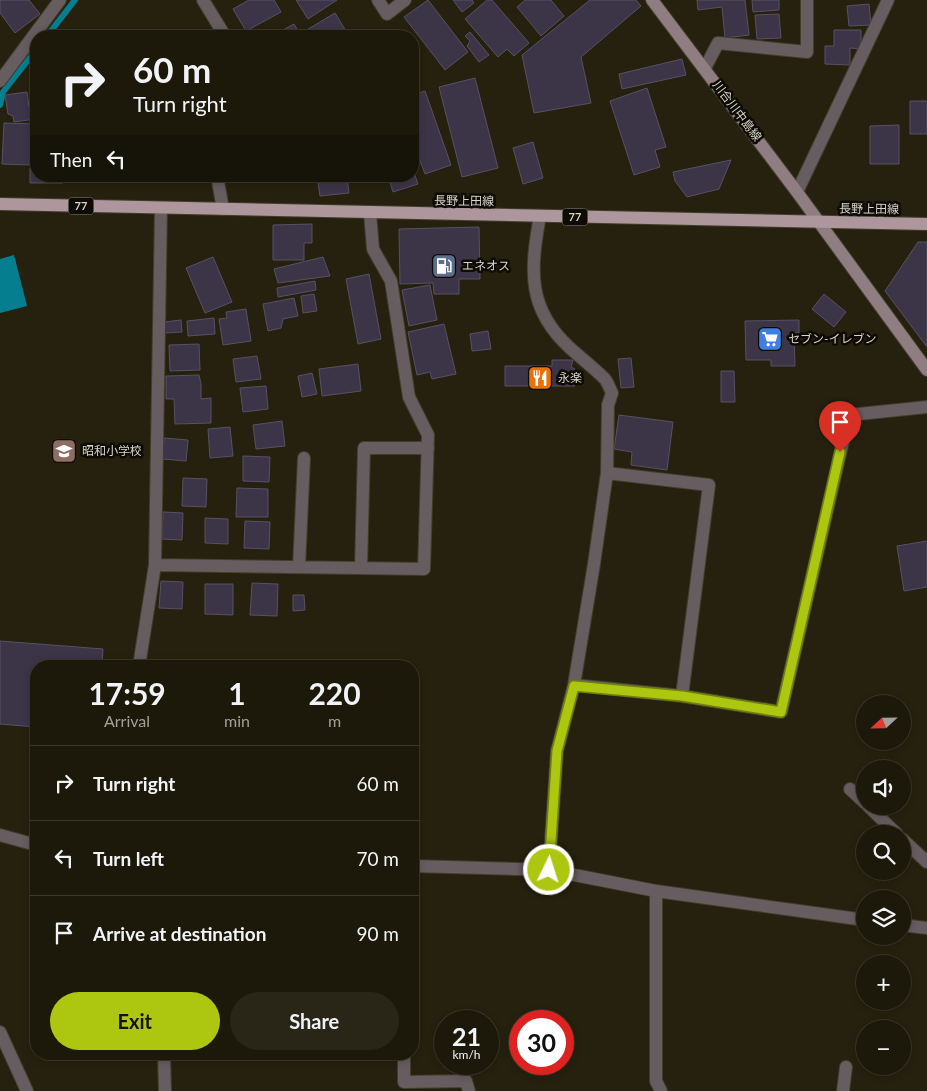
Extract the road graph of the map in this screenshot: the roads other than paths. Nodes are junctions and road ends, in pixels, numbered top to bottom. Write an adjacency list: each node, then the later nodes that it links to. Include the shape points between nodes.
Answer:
1 (60, 0): 8 (street)
2 (203, 0): 9 (street)
3 (378, 0): 4 (street, via 387,14)
4 (405, 0)
5 (652, 0): 11 (main road, 川合川中島線)
6 (807, 0): 11 (street, via 807,52 718,43)
7 (888, 0): 14 (street)
8 (38, 30)
9 (221, 30)
10 (30, 40): 12 (street)
11 (704, 68): 14 (main road, 川合川中島線)
12 (0, 81)
13 (218, 182): 17 (street)
14 (797, 192): 20 (main road, 川合川中島線)
15 (0, 204): 16 (main road, 長野上田線 / 77)
16 (161, 208): 17 (main road, 長野上田線 / 77); 27 (street)
17 (223, 209): 18 (main road, 長野上田線 / 77)
18 (370, 213): 19 (main road, 長野上田線 / 77); 24 (street, via 373,249 391,281 409,398 428,435)
19 (540, 216): 20 (main road, 長野上田線 / 77); 26 (street, via 534,247 535,292 545,320 605,380 612,393 608,405)
20 (819, 222): 21 (main road, 長野上田線 / 77); 22 (main road, 川合川中島線)
21 (927, 224)
22 (927, 370)
23 (927, 407): 32 (street, via 849,415 781,712)
24 (428, 448): 29 (street, via 364,448); 29 (street, via 424,569)
25 (304, 458): 28 (street)
26 (607, 473): 31 (street); 32 (street, via 709,485)
27 (155, 565): 28 (street); 30 (street)
28 (299, 567): 29 (street)
29 (361, 568)
30 (140, 660)
31 (574, 686): 32 (street); 42 (street, via 557,751)
32 (682, 696)
33 (850, 789): 34 (street)
34 (856, 795)
35 (877, 815): 36 (street)
36 (888, 825)
37 (0, 836): 38 (street)
38 (30, 844)
39 (911, 847): 40 (street)
40 (927, 862)
41 (419, 866): 42 (street)
42 (549, 870): 43 (street)
43 (656, 891): 44 (street); 54 (street, via 656,1081)
44 (856, 919)
45 (911, 926): 46 (street)
46 (927, 928)
47 (0, 1032): 51 (street)
48 (164, 1060): 52 (street)
49 (404, 1060): 53 (street, via 404,1082 466,1081)
50 (846, 1067): 55 (street)
51 (27, 1091)
52 (165, 1091)
53 (468, 1091)
54 (661, 1091)
55 (842, 1091)

